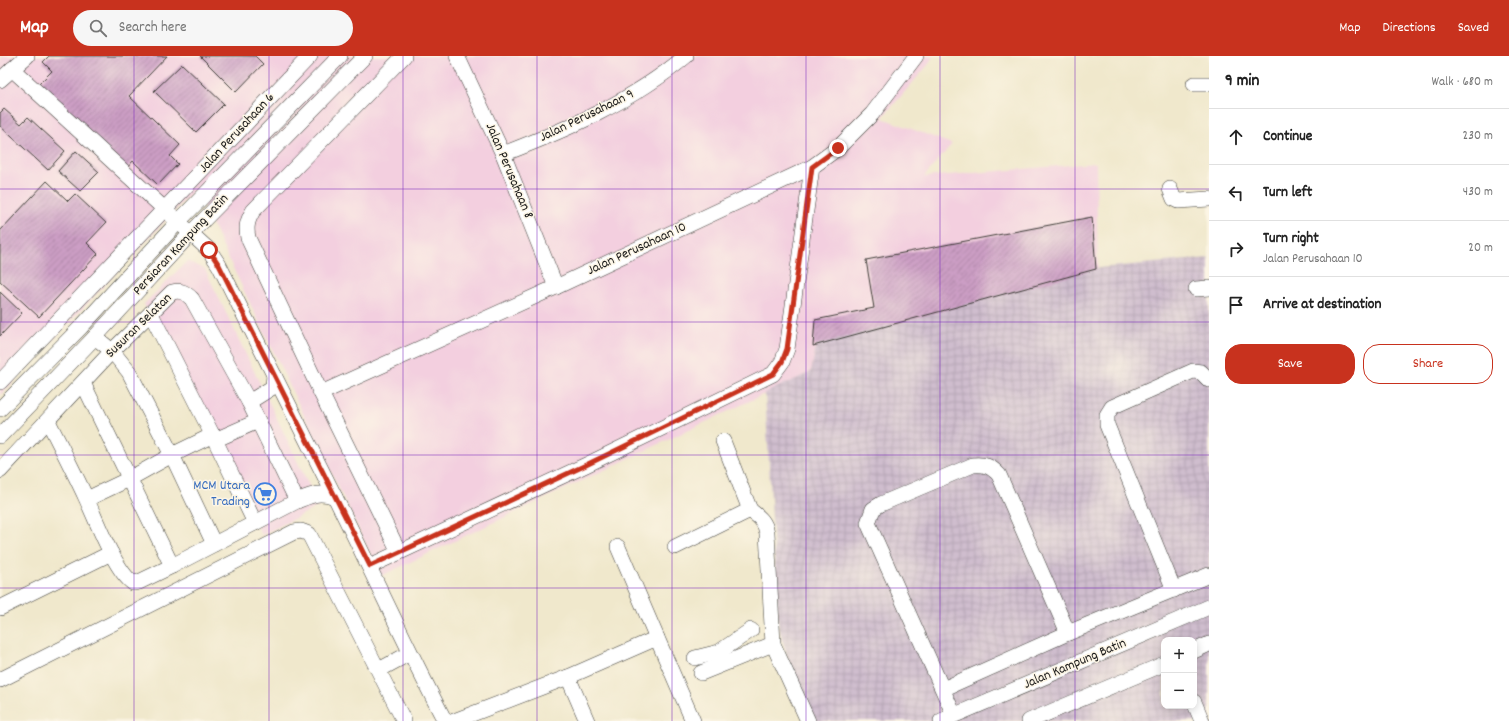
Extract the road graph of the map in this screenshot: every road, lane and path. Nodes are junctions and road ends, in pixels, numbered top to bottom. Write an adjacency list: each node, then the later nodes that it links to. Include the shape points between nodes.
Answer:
1 (27, 56): 9 (street)
2 (310, 56): 15 (street, Jalan Perusahaan 6)
3 (340, 56): 16 (street, Persiaran Kampung Batin)
4 (365, 56): 17 (street, Persiaran Kampung Batin)
5 (404, 56): 26 (street, via 253,211 247,222 248,238)
6 (457, 56): 11 (street, Jalan Perusahaan 8)
7 (686, 56): 11 (street, Jalan Perusahaan 9, via 667,72 620,102 554,134)
8 (916, 56): 12 (street, Jalan Perusahaan 10, via 872,114 838,148)
9 (12, 69): 10 (street); 15 (street)
10 (0, 80)
11 (503, 154): 18 (street, Jalan Perusahaan 8)
12 (812, 167): 18 (street, Jalan Perusahaan 10); 45 (street, via 787,349 773,374)
13 (1170, 189): 14 (street, via 1174,199 1178,201)
14 (1209, 199)
15 (164, 210): 16 (street); 24 (street, Jalan Perusahaan 6)
16 (178, 222): 17 (street); 28 (street, Persiaran Kampung Batin)
17 (191, 233): 20 (street, Persiaran Kampung Batin); 22 (street, via 209,250 219,265)
18 (556, 287): 26 (street, Jalan Perusahaan 10)
19 (151, 314): 21 (street, Susuran Selatan); 27 (street, Susuran Selatan, via 172,292 185,292 192,298); 32 (street)
20 (94, 337): 21 (street); 31 (street, Persiaran Kampung Batin)
21 (112, 351): 25 (street, Susuran Selatan); 34 (street, via 129,372)
22 (274, 375): 27 (street, via 273,387); 37 (street)
23 (1209, 380): 50 (street, via 1201,372 1193,371 1112,407 1107,416 1107,425)
24 (0, 382)
25 (83, 383): 30 (street, Susuran Selatan); 36 (street)
26 (321, 393): 45 (street)
27 (249, 402): 29 (street, Susuran Selatan)
28 (0, 409)
29 (258, 420): 32 (street); 39 (street, Susuran Selatan)
30 (48, 421): 35 (street, Susuran Selatan); 38 (street)
31 (0, 436)
32 (214, 437): 34 (street); 41 (street)
33 (723, 441): 40 (street)
34 (172, 455): 36 (street); 42 (street)
35 (0, 471)
36 (129, 479): 38 (street); 47 (street)
37 (335, 497): 39 (street, via 317,493); 48 (street)
38 (87, 499): 46 (street)
39 (297, 501): 41 (street)
40 (750, 510): 44 (street); 57 (street, via 761,518 767,533)
41 (255, 523): 42 (street)
42 (214, 544): 47 (street)
43 (618, 547): 56 (street)
44 (675, 547)
45 (399, 552): 48 (street)
46 (111, 553): 47 (street, via 127,579 133,583); 52 (street)
47 (172, 566)
48 (370, 566): 60 (street)
49 (1209, 575): 50 (street)
50 (1174, 590): 54 (street)
51 (1209, 607): 55 (street, Jalan Kampung Batin)
52 (0, 608)
53 (751, 630): 62 (street)
54 (1068, 633): 68 (street); 68 (street, via 999,475 989,466 973,465 881,504 873,509 868,522)
55 (1165, 634): 71 (street, Jalan Kampung Batin)
56 (658, 638): 66 (street); 76 (street)
57 (773, 644): 62 (street); 77 (street)
58 (1209, 644): 59 (street)
59 (1197, 650)
60 (410, 653): 64 (street); 73 (street)
61 (695, 658): 62 (street)
62 (720, 658): 65 (street)
63 (1161, 665): 78 (street)
64 (379, 670): 67 (street, via 309,534 294,532); 72 (street)
65 (701, 673)
66 (568, 676): 70 (street); 75 (street)
67 (0, 680)
68 (943, 689): 71 (street)
69 (1197, 709): 79 (street)
70 (483, 716): 74 (street)
71 (948, 718)
72 (404, 721)
73 (445, 721)
74 (454, 721)
75 (587, 721)
76 (692, 721)
77 (808, 721)
78 (1029, 721)
79 (1202, 721)

